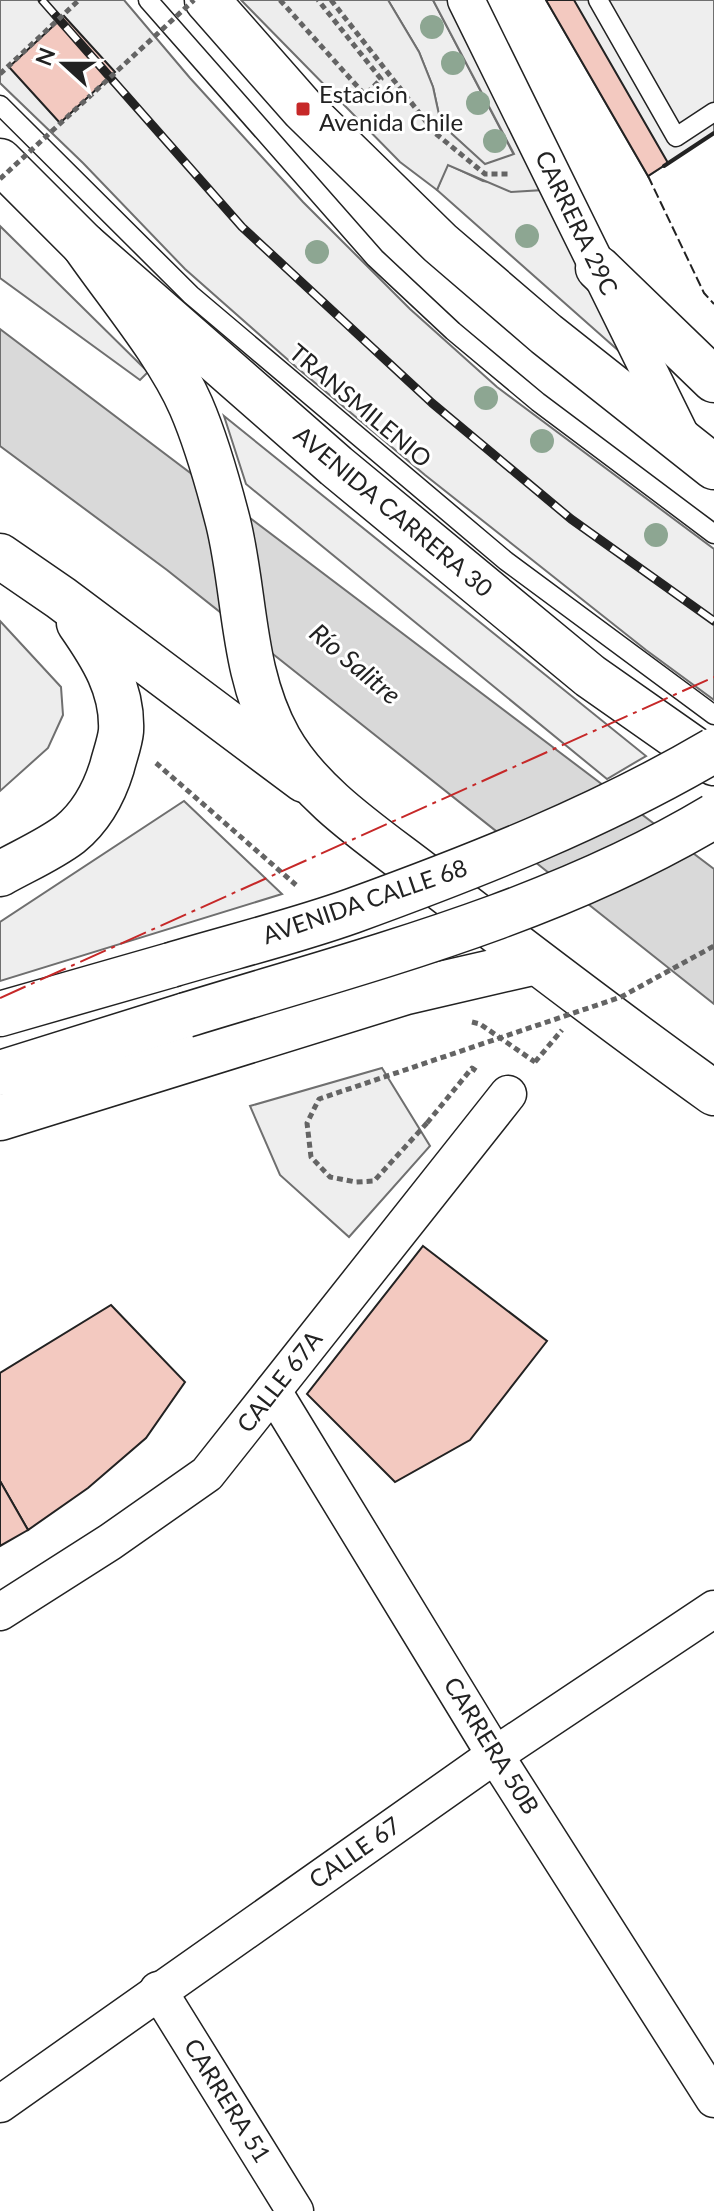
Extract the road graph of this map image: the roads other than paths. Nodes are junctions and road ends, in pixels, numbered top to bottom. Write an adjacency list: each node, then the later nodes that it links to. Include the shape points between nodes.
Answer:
1 (148, 0): 12 (lane, via 375,258 538,402)
2 (207, 0): 11 (main road, via 303,109 440,243)
3 (466, 0): 9 (street, CARRERA 29C)
4 (598, 0): 6 (lane, via 676,137)
5 (0, 105): 15 (lane, TRANSMILENIO, via 191,295 506,561)
6 (714, 112)
7 (0, 161): 8 (main road, AVENIDA CARRERA 30)
8 (84, 245): 17 (main road, AVENIDA CARRERA 30, via 336,466 590,676); 18 (main road, AVENIDA CARRERA 30, via 191,406 229,527 252,673 278,738)
9 (598, 268): 10 (main road); 11 (street, CARRERA 29C)
10 (714, 380)
11 (700, 457)
12 (714, 534)
13 (0, 556): 14 (main road, AVENIDA CARRERA 30)
14 (61, 598): 18 (main road, AVENIDA CARRERA 30); 20 (main road, via 112,679 121,733 104,791 86,819 69,835)
15 (714, 715)
16 (714, 750): 22 (main road, AVENIDA CALLE 68, bridge, via 664,780 539,839 350,912)
17 (714, 763)
18 (318, 789): 21 (main road, AVENIDA CARRERA 30)
19 (714, 816): 23 (main road, bridge, via 594,878 460,930)
20 (0, 874)
21 (536, 962): 24 (main road, AVENIDA CARRERA 30); 26 (main road, via 406,992)
22 (0, 1014)
23 (0, 1073)
24 (714, 1093)
25 (508, 1094): 27 (street, CALLE 67A)
26 (0, 1118)
27 (273, 1391): 29 (street, CALLE 67A, via 207,1474); 30 (street, CARRERA 50B)
28 (714, 1609): 30 (street, CALLE 67)
29 (0, 1612)
30 (495, 1755): 31 (street, CALLE 67); 32 (street, CARRERA 50B)
31 (158, 1990): 33 (street, CALLE 67); 34 (street, CARRERA 51)
32 (714, 2099)
33 (0, 2104)
34 (295, 2211)

